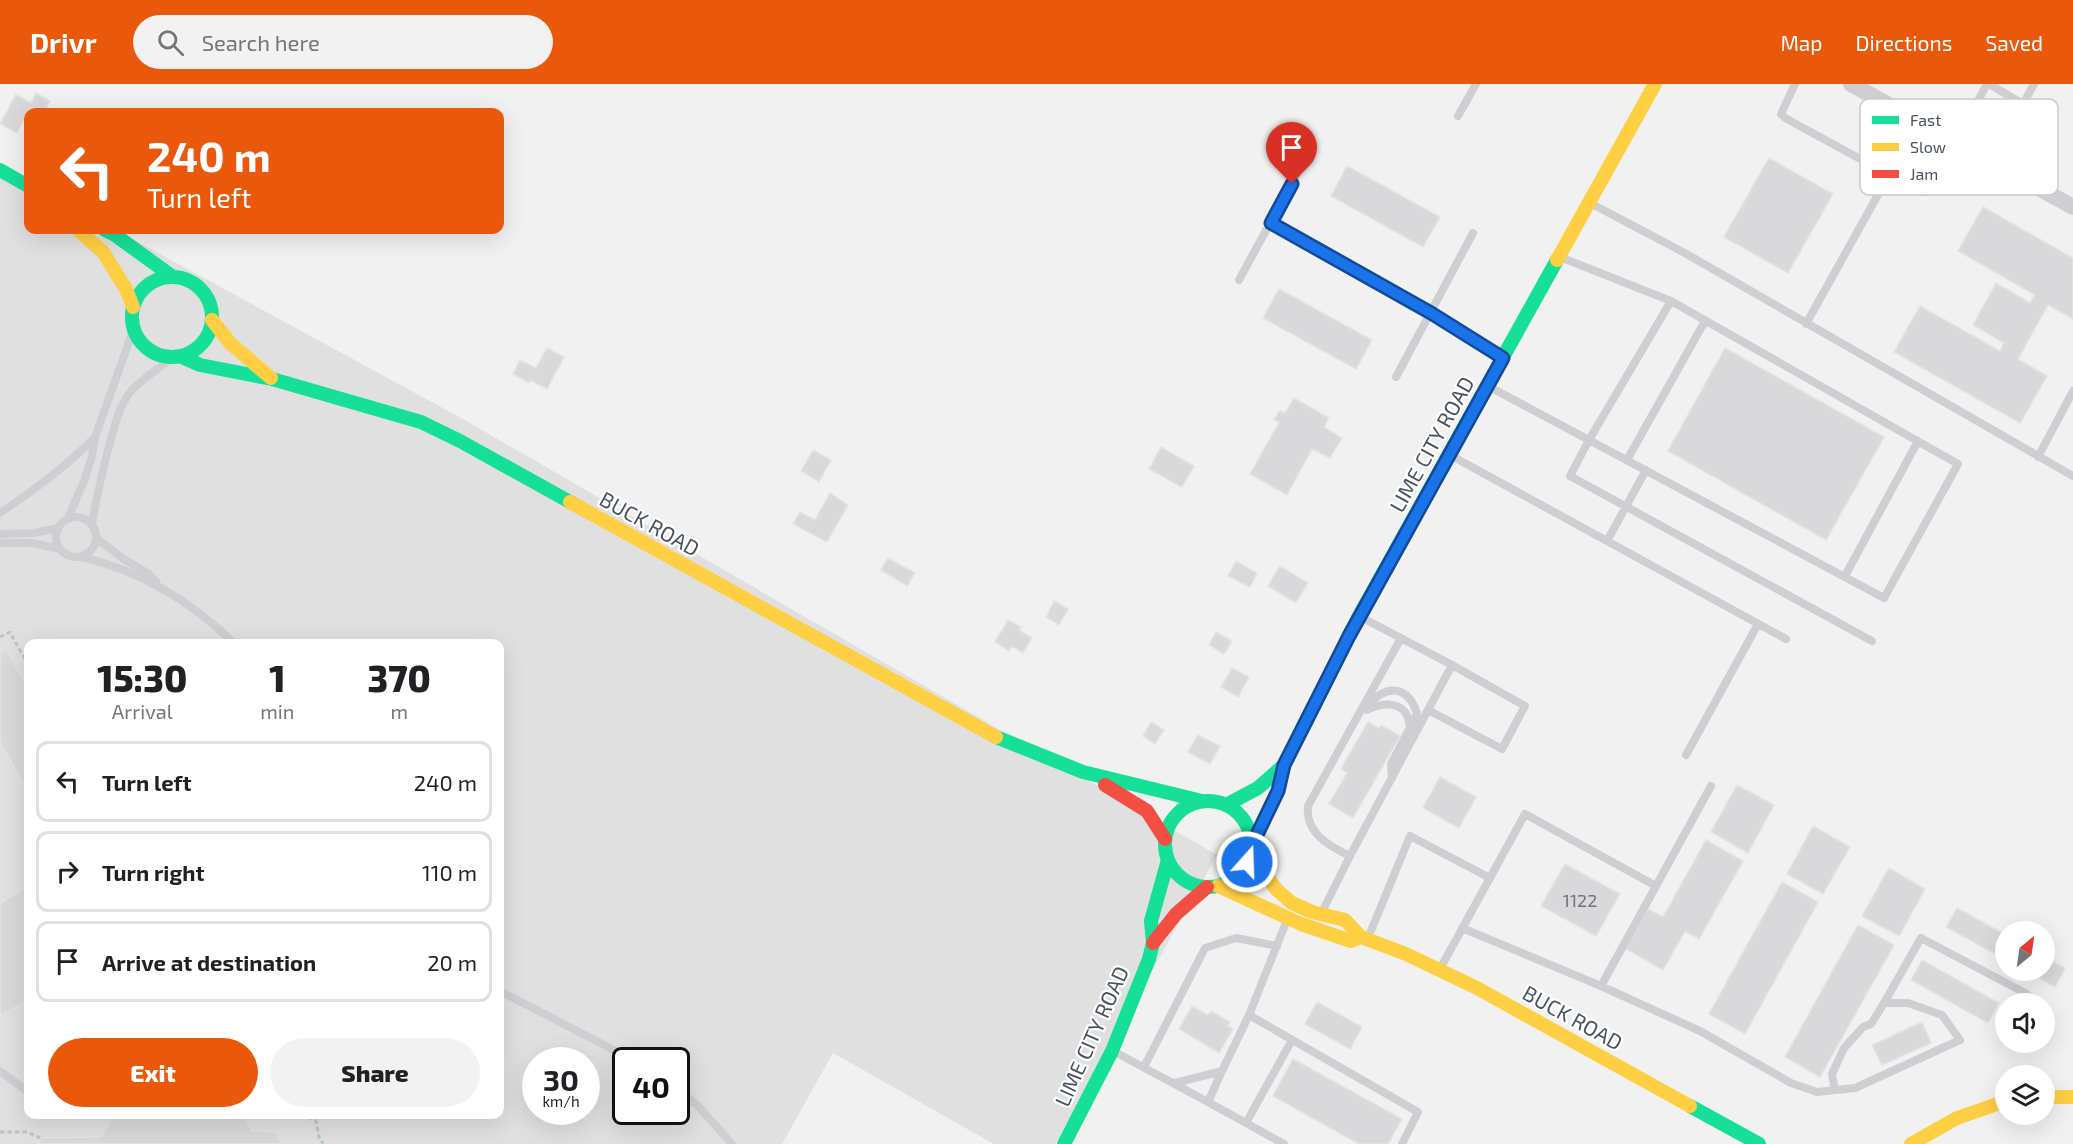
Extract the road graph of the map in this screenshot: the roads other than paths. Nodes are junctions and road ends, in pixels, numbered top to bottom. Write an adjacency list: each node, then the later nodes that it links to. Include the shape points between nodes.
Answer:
1 (1476, 84): 11 (lane)
2 (1655, 84): 18 (main road, LIME CITY ROAD)
3 (1796, 84): 13 (lane, via 1781,114)
4 (1851, 84): 7 (street)
5 (1988, 84): 8 (lane); 9 (lane)
6 (2034, 84): 10 (lane)
7 (1878, 99)
8 (1979, 99)
9 (2014, 99)
10 (2026, 99)
11 (1458, 116)
12 (1312, 146): 20 (lane)
13 (1860, 159)
14 (0, 170): 15 (main road)
15 (24, 184)
16 (1878, 195): 32 (lane)
17 (2051, 195): 19 (street)
18 (1589, 203): 24 (main road, LIME CITY ROAD); 32 (lane)
19 (2073, 207)
20 (1271, 223): 26 (lane); 29 (lane)
21 (1473, 233): 29 (lane)
22 (83, 234): 28 (main road, via 103,252)
23 (113, 234): 25 (main road)
24 (1560, 257): 27 (lane); 35 (main road, LIME CITY ROAD)
25 (173, 277): 28 (main road, via 160,278 148,285); 30 (main road, via 186,279 201,290 211,307)
26 (1239, 280)
27 (1671, 301): 31 (lane); 41 (lane)
28 (133, 307): 33 (main road)
29 (1431, 313): 35 (lane); 36 (lane)
30 (212, 320): 34 (main road, via 202,343 192,352); 37 (main road, via 230,343)
31 (1705, 321): 42 (lane); 45 (lane)
32 (1806, 324): 44 (lane)
33 (134, 328): 34 (main road, via 147,348 157,354); 40 (lane)
34 (176, 356): 37 (main road, BUCK ROAD, via 218,370); 51 (lane, via 143,379 128,396 117,418)
35 (1503, 358): 38 (main road, LIME CITY ROAD)
36 (1396, 377)
37 (272, 379): 73 (main road, BUCK ROAD, via 439,430 986,733)
38 (1488, 386): 41 (lane); 43 (main road, LIME CITY ROAD)
39 (2073, 391): 44 (lane)
40 (95, 436): 49 (lane, via 46,482); 50 (lane, via 87,473)
41 (1589, 440): 45 (lane); 48 (lane, via 1570,476)
42 (1918, 441): 59 (lane); 59 (lane, via 1958,464 1884,598)
43 (1450, 454): 55 (lane); 61 (main road, LIME CITY ROAD)
44 (2038, 457): 47 (lane)
45 (1627, 460): 46 (lane)
46 (1646, 470): 48 (lane); 59 (lane)
47 (2072, 474)
48 (1626, 507): 55 (lane); 66 (lane)
49 (0, 513)
50 (68, 518): 51 (lane, via 82,518); 52 (lane)
51 (92, 524): 54 (lane)
52 (58, 528): 53 (lane); 57 (lane, via 56,540)
53 (0, 534)
54 (96, 538): 58 (lane, via 92,551); 60 (lane)
55 (1607, 542): 62 (lane)
56 (0, 543): 57 (lane, via 32,543)
57 (60, 549): 58 (lane, via 68,556)
58 (82, 557): 60 (lane)
59 (1845, 576)
60 (158, 584): 64 (lane)
61 (1359, 616): 63 (lane); 72 (main road, LIME CITY ROAD)
62 (1758, 624): 65 (lane); 71 (lane)
63 (1401, 638): 67 (lane); 76 (lane)
64 (229, 639)
65 (1786, 639)
66 (1872, 641)
67 (1452, 665): 68 (lane); 68 (lane, via 1525,706 1502,749)
68 (1428, 710): 74 (lane)
69 (1366, 711): 70 (lane, via 1396,705 1409,719); 70 (lane, via 1371,701 1383,693 1404,692 1413,701 1417,714); 76 (lane, via 1323,788)
70 (1410, 728): 74 (lane, via 1391,765)
71 (1686, 755)
72 (1284, 765): 78 (main road, LIME CITY ROAD, via 1258,788); 80 (main road, LIME CITY ROAD, via 1278,791)
73 (1083, 772): 77 (main road, BUCK ROAD); 79 (main road, BUCK ROAD, via 1147,811)
74 (1392, 778): 81 (lane)
75 (1711, 786): 85 (lane)
76 (1313, 796): 81 (lane, via 1308,806 1309,823 1316,834)
77 (1202, 801): 78 (main road); 79 (main road, via 1176,814)
78 (1226, 805): 80 (main road, via 1247,826)
79 (1165, 839): 82 (main road)
80 (1250, 851): 84 (main road, via 1240,873 1230,881); 86 (main road, BUCK ROAD, via 1276,890 1292,903)
81 (1350, 856): 86 (lane)
82 (1168, 860): 84 (main road, via 1179,877 1191,884); 90 (main road, LIME CITY ROAD, via 1151,921)
83 (1490, 878): 85 (lane, via 1525,814); 88 (lane); 89 (lane, via 1410,836)
84 (1212, 886): 87 (main road, BUCK ROAD); 90 (main road, LIME CITY ROAD, via 1176,914)
85 (1656, 886): 93 (lane)
86 (1320, 914): 89 (main road, BUCK ROAD, via 1346,920)
87 (1288, 918): 89 (main road, BUCK ROAD, via 1351,941); 91 (lane)
88 (1462, 928): 92 (lane); 93 (lane)
89 (1364, 938): 92 (main road, BUCK ROAD)
90 (1153, 943): 100 (main road, LIME CITY ROAD)
91 (1277, 946): 97 (lane); 101 (lane, via 1236,938 1205,948)
92 (1440, 969): 117 (main road, BUCK ROAD)
93 (1601, 986): 106 (lane, via 1700,1031 1791,1083 1817,1092)
94 (504, 993): 99 (lane)
95 (2025, 993): 96 (lane, via 1921,938)
96 (1884, 1003): 106 (lane, via 1871,1024 1863,1027 1844,1048 1832,1074); 106 (lane, via 1908,1003 1942,1014 1960,1040 1855,1088)
97 (1249, 1015): 98 (lane); 103 (lane)
98 (1292, 1040): 112 (lane); 116 (lane, via 1418,1112)
99 (612, 1049)
100 (1112, 1051): 101 (lane); 114 (main road, LIME CITY ROAD)
101 (1144, 1066): 104 (lane)
102 (0, 1071): 105 (lane)
103 (1222, 1071): 104 (lane); 110 (lane)
104 (1175, 1083): 110 (lane)
105 (24, 1089)
106 (1835, 1090)
107 (2055, 1097): 108 (main road)
108 (2073, 1097)
109 (690, 1099): 113 (lane)
110 (1208, 1102): 112 (lane)
111 (1995, 1103): 118 (main road, via 1935,1128)
112 (1246, 1123): 115 (lane)
113 (732, 1144)
114 (1064, 1144)
115 (1284, 1144)
116 (1402, 1144)
117 (1759, 1144)
118 (1911, 1144)

